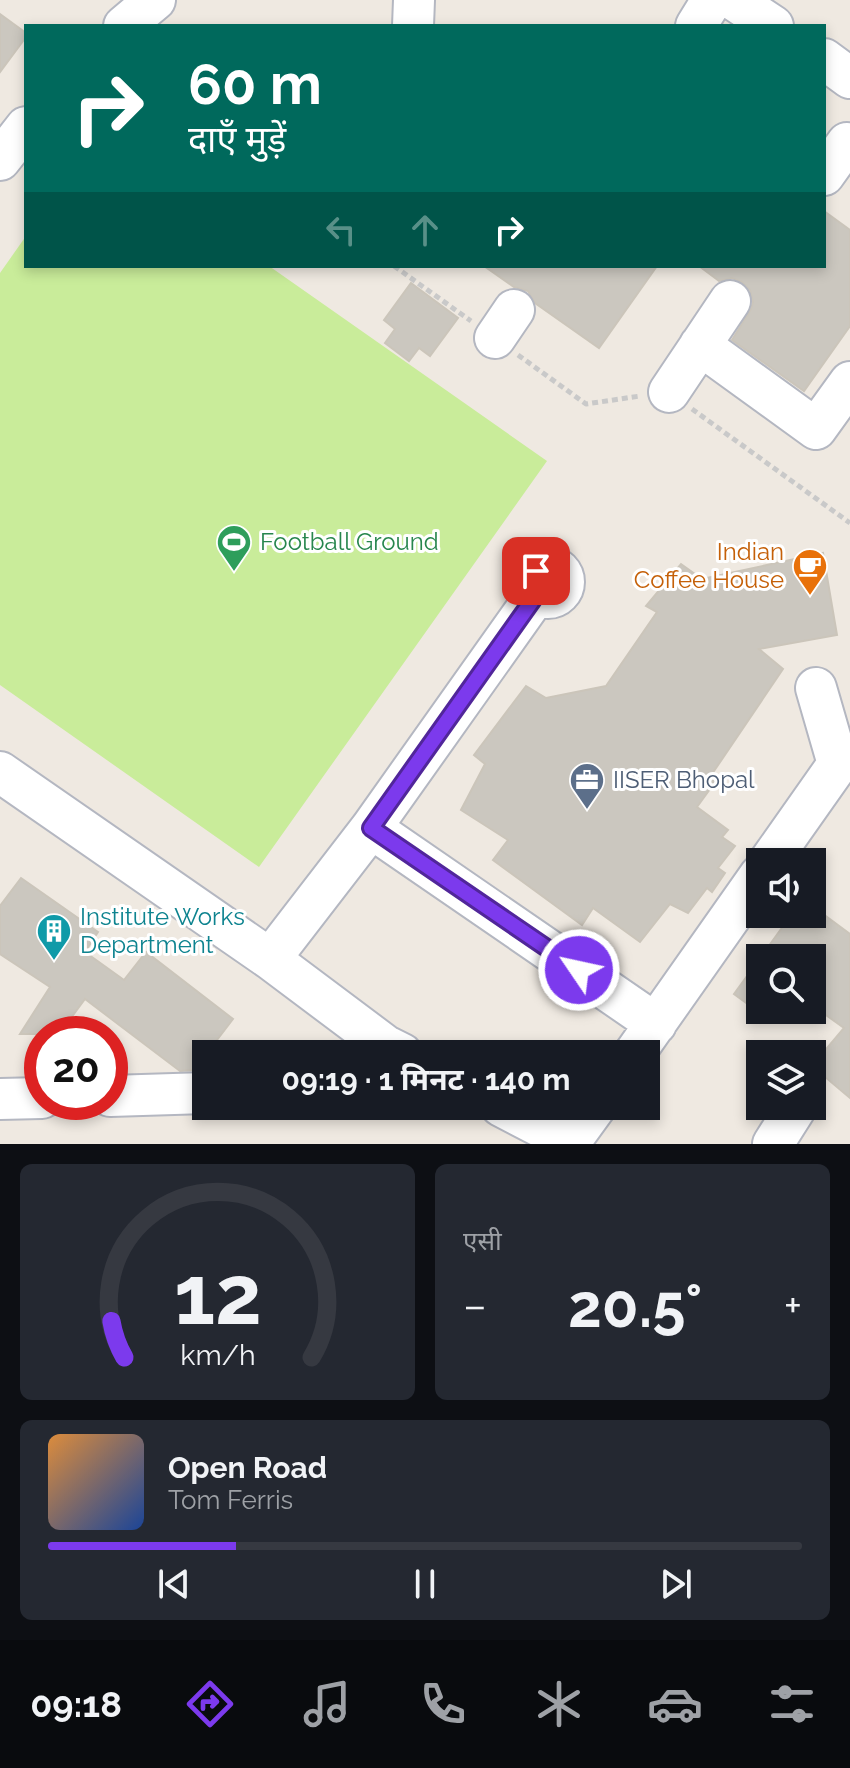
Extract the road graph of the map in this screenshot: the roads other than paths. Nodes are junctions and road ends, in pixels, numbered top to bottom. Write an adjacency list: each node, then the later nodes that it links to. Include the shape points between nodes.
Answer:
1 (155, 0): 5 (lane)
2 (414, 0): 6 (lane)
3 (712, 0): 7 (lane)
4 (734, 0): 8 (lane)
5 (126, 24)
6 (413, 24)
7 (697, 24)
8 (770, 24)
9 (826, 60): 10 (lane)
10 (850, 78)
11 (24, 130): 13 (lane)
12 (850, 145): 14 (lane)
13 (0, 160)
14 (826, 172)
15 (730, 301): 16 (lane)
16 (700, 345): 17 (lane, via 816,429); 18 (lane)
17 (850, 382)
18 (669, 392)
19 (537, 594): 22 (lane)
20 (816, 688): 23 (lane, via 838,764)
21 (0, 772): 25 (lane)
22 (371, 828): 25 (lane); 26 (lane)
23 (779, 848)
24 (746, 895): 26 (lane)
25 (270, 959): 27 (lane)
26 (645, 1039)
27 (369, 1040)
28 (192, 1093): 29 (lane)
29 (128, 1095)
30 (24, 1098): 31 (lane)
31 (0, 1099)
32 (528, 1120): 35 (lane)
33 (587, 1120): 35 (lane)
34 (788, 1120): 36 (lane)
35 (572, 1143)
36 (773, 1144)

